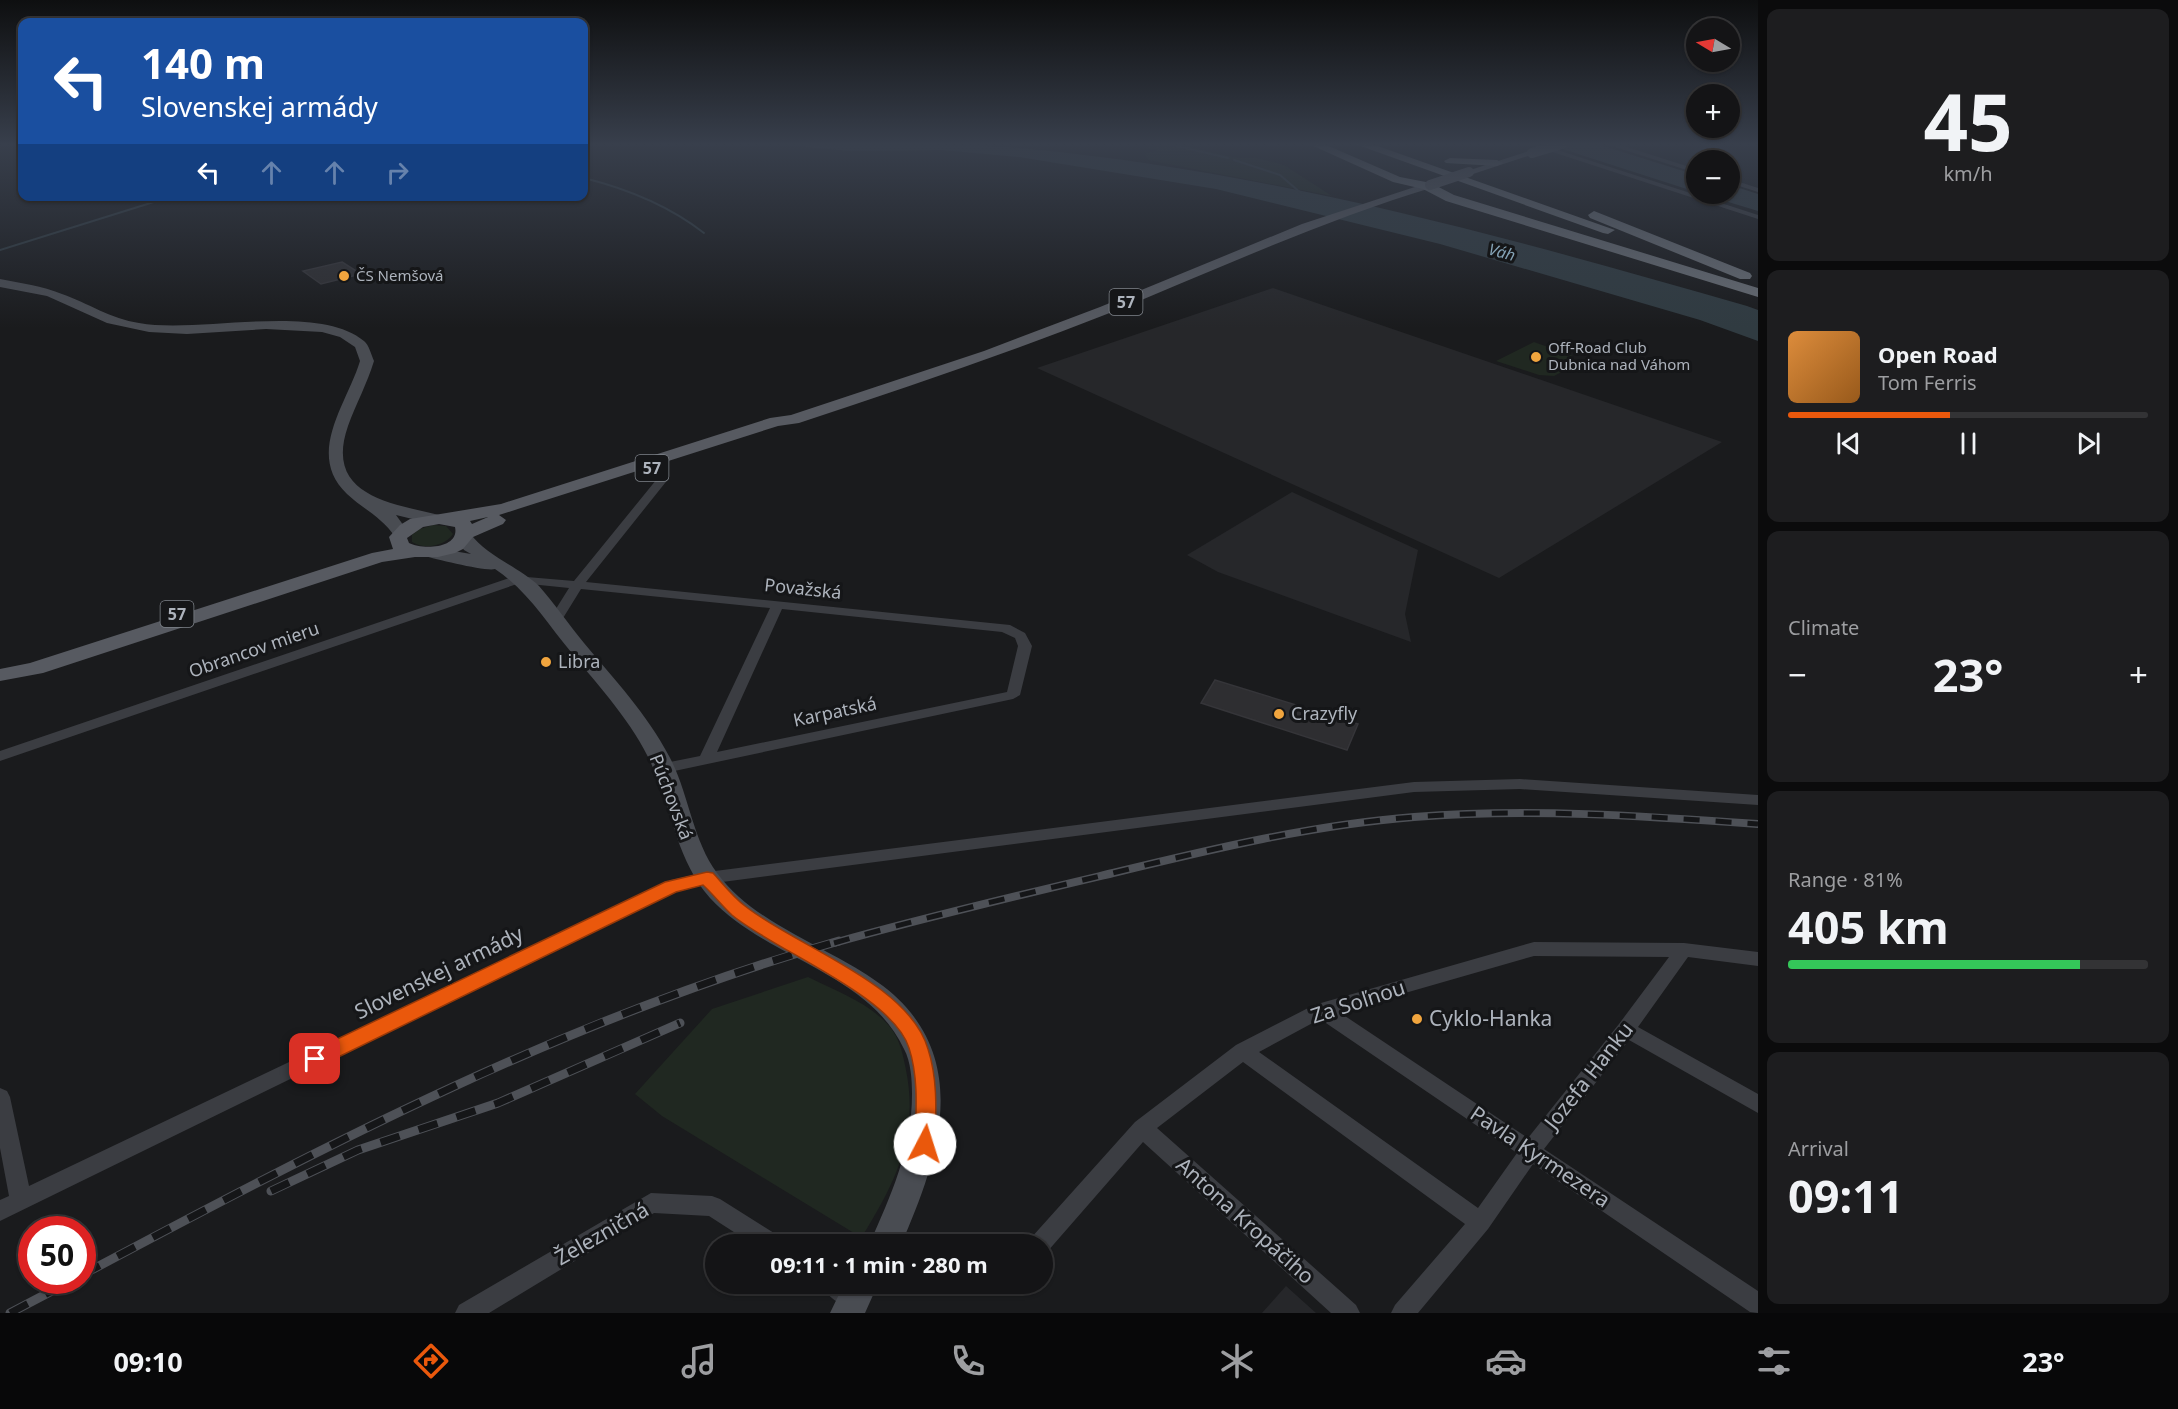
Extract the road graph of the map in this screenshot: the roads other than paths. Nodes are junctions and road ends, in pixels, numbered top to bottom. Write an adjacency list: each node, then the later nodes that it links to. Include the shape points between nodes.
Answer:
1 (1370, 205): 11 (main road, 57, via 1053,330)
2 (1474, 205): 10 (highway)
3 (1518, 205): 10 (highway)
4 (1537, 205): 8 (highway)
5 (1572, 205): 8 (highway)
6 (1722, 205): 7 (street)
7 (1758, 217)
8 (1758, 282)
9 (0, 283): 13 (main road, via 40,290 105,318 149,329 305,327 352,337 365,349 367,362 341,424 335,456 346,485)
10 (1758, 291)
11 (793, 420): 14 (main road, 57, via 776,421 504,509); 16 (main road, 57, via 539,504)
12 (665, 476): 19 (street)
13 (362, 497): 14 (main road, via 405,513); 15 (main road, via 390,520)
14 (442, 519): 15 (main road, 57, via 411,526); 16 (main road, via 462,523)
15 (400, 535): 17 (main road, via 400,546); 22 (main road, 57, via 355,557 35,660)
16 (465, 535): 17 (main road, 57, via 455,545); 18 (main road, Púchovská, via 470,546)
17 (421, 552): 18 (main road, via 465,558); 22 (main road, 57, via 379,557 35,668)
18 (515, 576): 19 (street, Považská); 21 (main road, Púchovská); 24 (street, Obrancov mieru)
19 (577, 585): 20 (street, Považská); 21 (street)
20 (778, 605): 23 (street, Považská, via 1005,628 1020,636 1025,646); 25 (street)
21 (555, 620): 26 (main road, Púchovská, via 638,725)
22 (0, 675)
23 (1013, 695): 25 (street, Karpatská)
24 (0, 756)
25 (706, 759): 26 (street, Karpatská)
26 (665, 768): 28 (main road, Púchovská, via 689,844)
27 (1758, 800): 28 (street, Slovenskej armády, via 1520,784 1414,787)
28 (707, 878): 38 (street, Slovenskej armády, via 671,886); 42 (main road, Púchovská, via 738,910 895,1011 919,1048 926,1080 925,1144 919,1168)
29 (1684, 950): 30 (street, Za Soľnou); 31 (street, Za Soľnou, via 1534,949); 32 (street, Jozefa Hanku)
30 (1758, 959)
31 (1320, 1010): 33 (street, Za Soľnou); 37 (street, Pavla Kyrmezera)
32 (1626, 1029): 35 (street); 37 (street, Jozefa Hanku)
33 (1243, 1052): 36 (street, Za Soľnou); 40 (street)
34 (0, 1097): 38 (street)
35 (1758, 1104)
36 (1142, 1128): 43 (street, Za Soľnou); 46 (street, Antona Kropáčiho)
37 (1531, 1150): 40 (street, Jozefa Hanku); 44 (street, Pavla Kyrmezera)
38 (21, 1201): 39 (street, Slovenskej armády)
39 (0, 1211)
40 (1480, 1222): 47 (street, Jozefa Hanku)
41 (757, 1234): 45 (street, Železničná, via 712,1206 651,1203)
42 (890, 1234)
43 (1049, 1234)
44 (1758, 1305)
45 (467, 1313)
46 (1348, 1313)
47 (1403, 1313)

